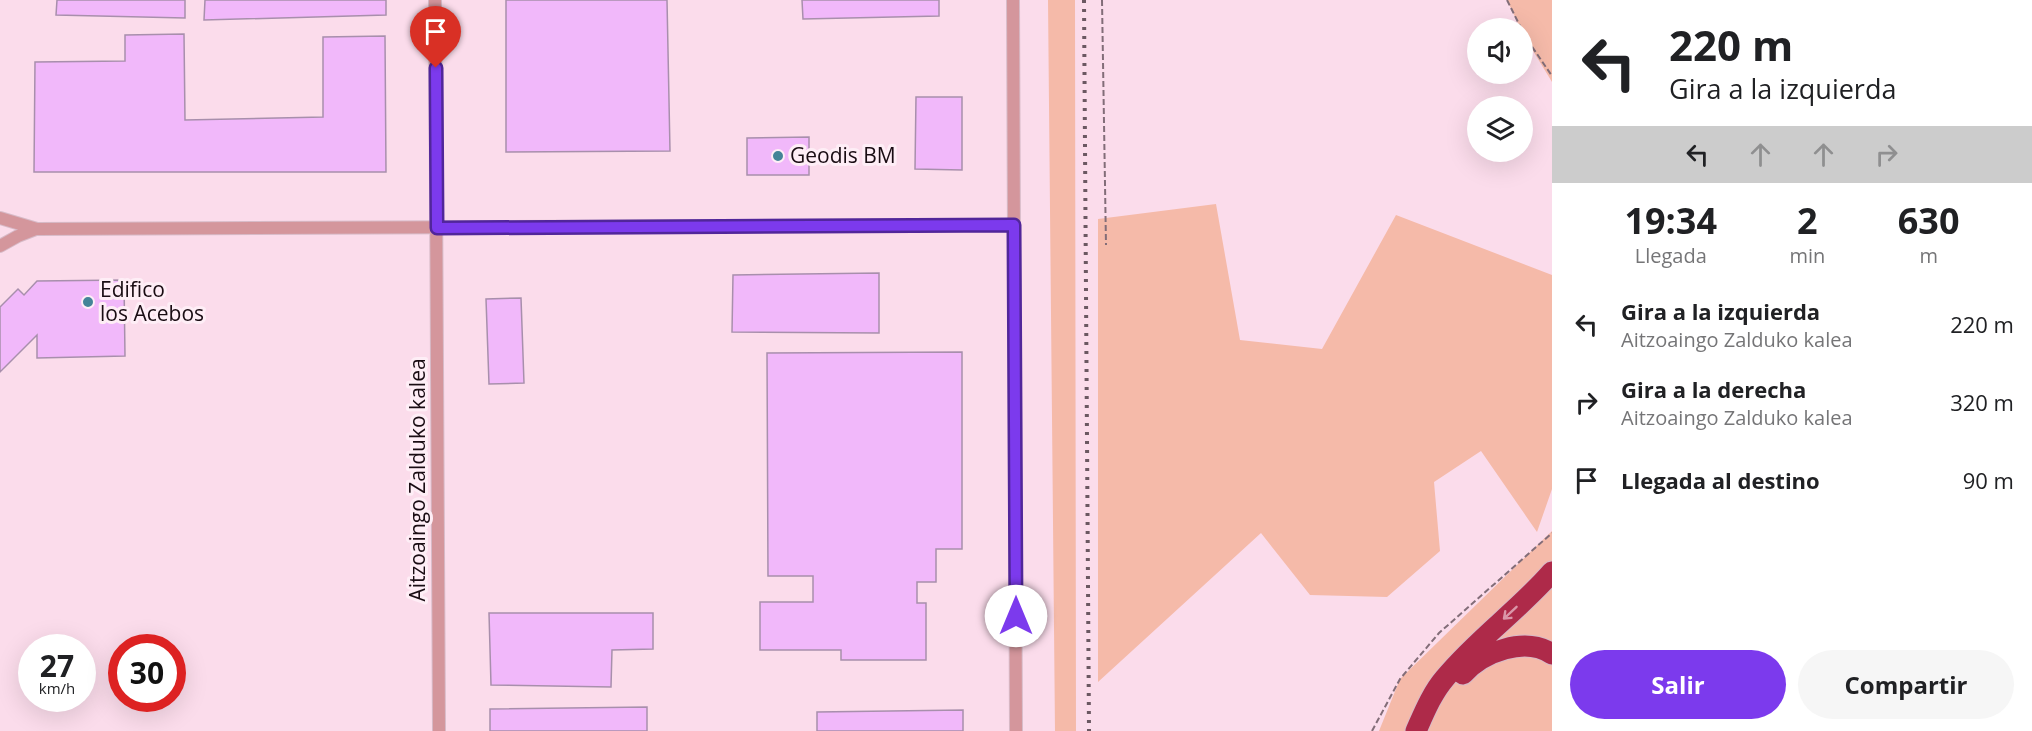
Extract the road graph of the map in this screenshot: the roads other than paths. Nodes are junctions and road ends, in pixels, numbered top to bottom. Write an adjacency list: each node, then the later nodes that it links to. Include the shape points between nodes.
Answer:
1 (435, 0): 5 (street, Aitzoaingo Zalduko kalea)
2 (1013, 0): 4 (street)
3 (0, 218): 6 (street)
4 (1014, 225): 5 (street); 11 (street)
5 (437, 228): 6 (street); 10 (street, Aitzoaingo Zalduko kalea)
6 (37, 229): 7 (street)
7 (0, 246)
8 (1552, 572): 12 (highway, one-way to 12, via 1444,678)
9 (1552, 654): 13 (highway, via 1527,647 1504,649 1484,657 1449,692)
10 (439, 731)
11 (1016, 731)
12 (1416, 731)
13 (1430, 731)

